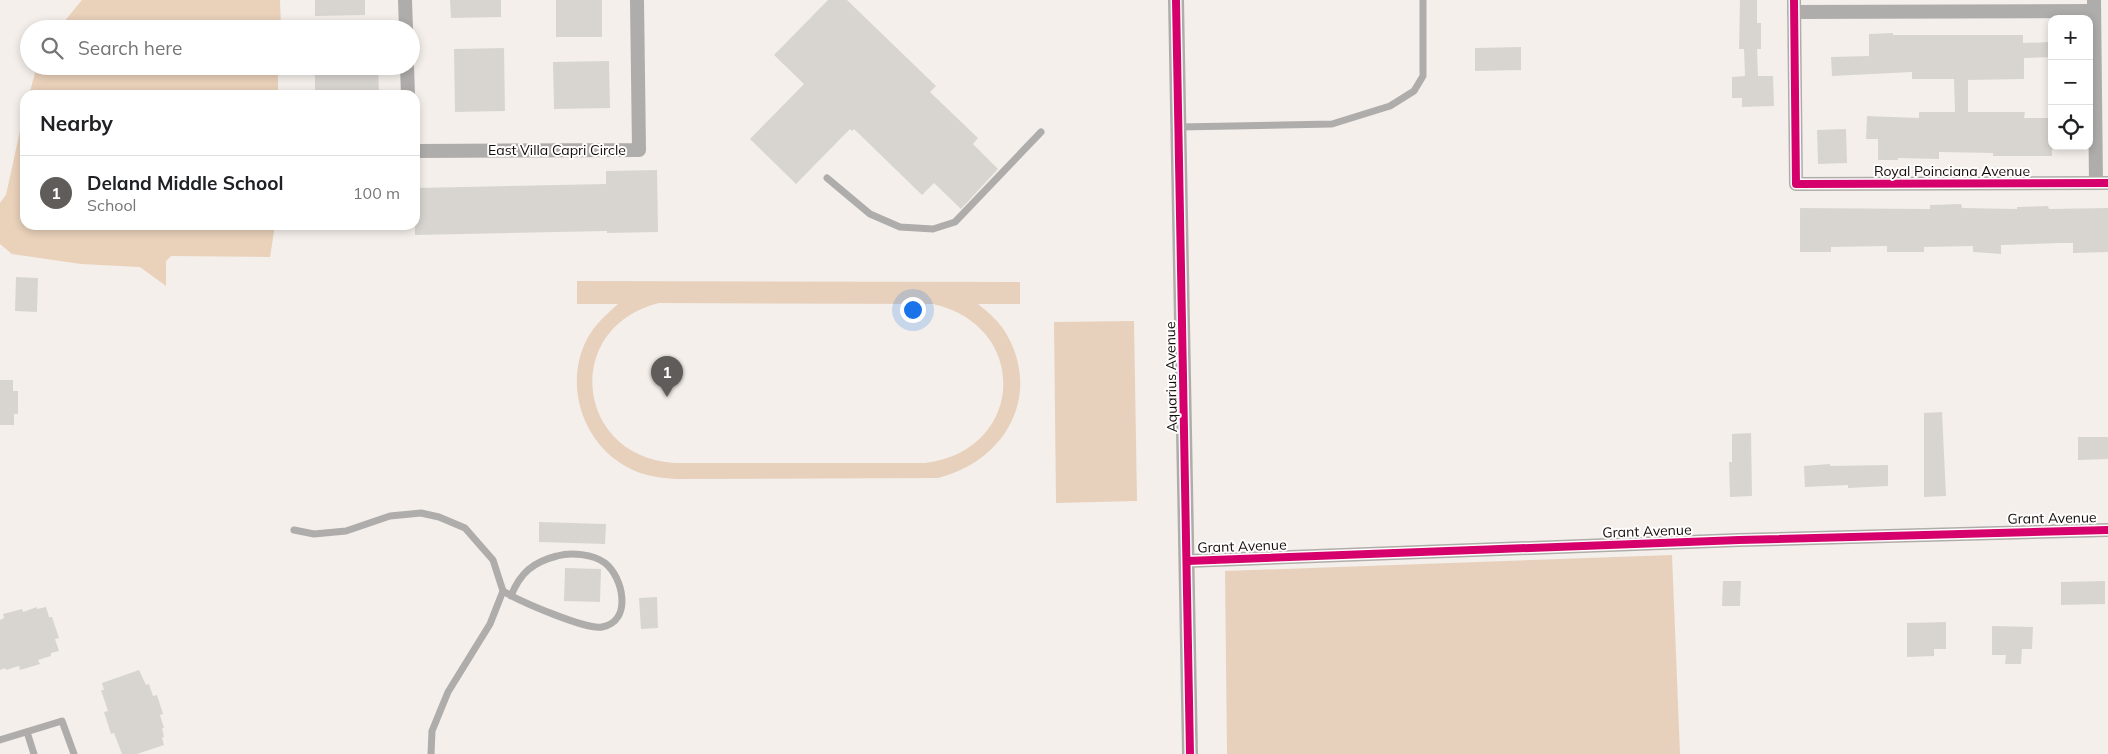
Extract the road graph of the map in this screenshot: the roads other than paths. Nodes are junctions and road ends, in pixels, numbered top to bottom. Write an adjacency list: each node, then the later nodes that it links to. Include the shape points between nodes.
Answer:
1 (405, 0): 7 (street)
2 (637, 0): 12 (street, East Villa Capri Circle, via 639,150)
3 (1176, 0): 10 (street, Aquarius Avenue)
4 (1423, 0): 10 (lane, via 1423,76 1414,91 1390,106 1332,124)
5 (1794, 6): 6 (street); 14 (street, Royal Poinciana Avenue, via 1796,184)
6 (2094, 6): 14 (street)
7 (406, 20)
8 (407, 75): 9 (street)
9 (408, 90)
10 (1179, 127): 17 (street, Aquarius Avenue)
11 (1041, 132): 13 (lane, via 955,222 933,228 900,227 870,214)
12 (420, 151)
13 (827, 178)
14 (2102, 183)
15 (294, 530): 18 (lane, via 314,534 346,531 390,516 421,513 439,517 464,528 493,560)
16 (2108, 530): 17 (street, Grant Avenue, via 1749,539)
17 (1187, 561): 25 (street, Aquarius Avenue)
18 (503, 591): 19 (lane); 24 (lane, via 490,624 448,692 432,731)
19 (511, 596): 19 (lane, via 578,624 596,628 612,624 622,608 614,574 605,563 592,556 563,554 544,559 518,580)
20 (27, 732): 21 (lane); 22 (lane); 23 (lane, via 62,721)
21 (0, 740)
22 (34, 754)
23 (74, 754)
24 (431, 754)
25 (1190, 754)

